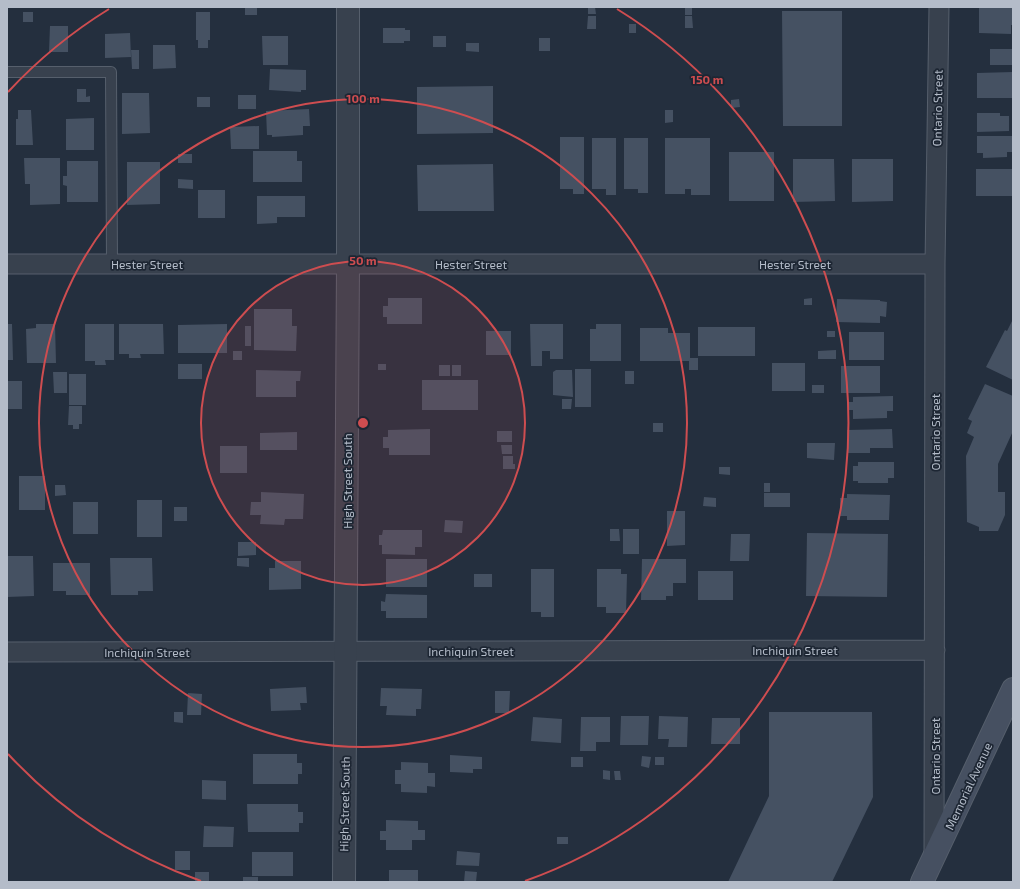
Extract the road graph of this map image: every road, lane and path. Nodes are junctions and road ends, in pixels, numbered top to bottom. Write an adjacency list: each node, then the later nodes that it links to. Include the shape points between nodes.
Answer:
1 (348, 7): 6 (street, High Street South)
2 (939, 7): 7 (street, Ontario Street)
3 (7, 72): 5 (lane, via 111,72)
4 (7, 264): 5 (street, Hester Street)
5 (112, 264): 6 (street, Hester Street)
6 (348, 264): 7 (street, Hester Street); 9 (street, High Street South)
7 (935, 264): 8 (street, Ontario Street)
8 (936, 650): 9 (street, Inchiquin Street); 12 (street, Ontario Street)
9 (346, 651): 10 (street, Inchiquin Street); 13 (street, High Street South)
10 (7, 652)
11 (1013, 689): 12 (main road, Memorial Avenue)
12 (934, 857): 14 (main road, Memorial Avenue)
13 (344, 882)
14 (922, 882)

